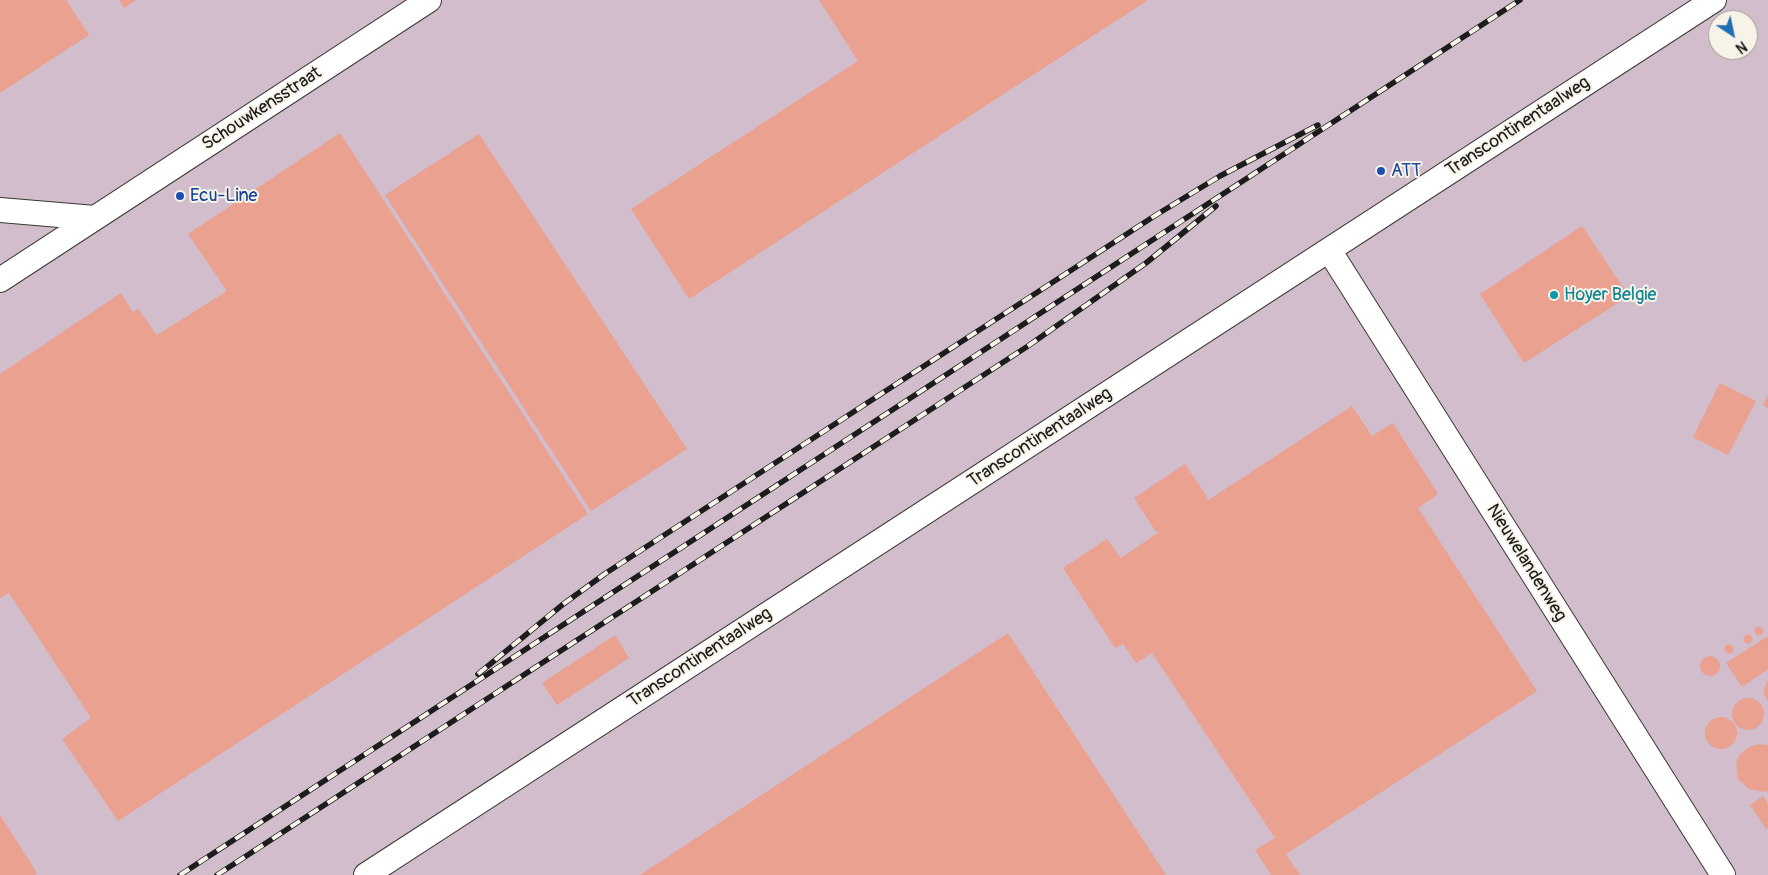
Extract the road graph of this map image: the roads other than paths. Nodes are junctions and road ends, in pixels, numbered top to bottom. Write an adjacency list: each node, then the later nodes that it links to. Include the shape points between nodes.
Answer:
1 (429, 0): 4 (street, Schouwkensstraat)
2 (1714, 0): 5 (street, Transcontinentaalweg)
3 (0, 210): 4 (street)
4 (95, 218): 6 (street, Schouwkensstraat)
5 (1329, 250): 7 (street, Transcontinentaalweg); 8 (street, Nieuwelandenweg)
6 (0, 280)
7 (366, 875)
8 (1723, 875)

